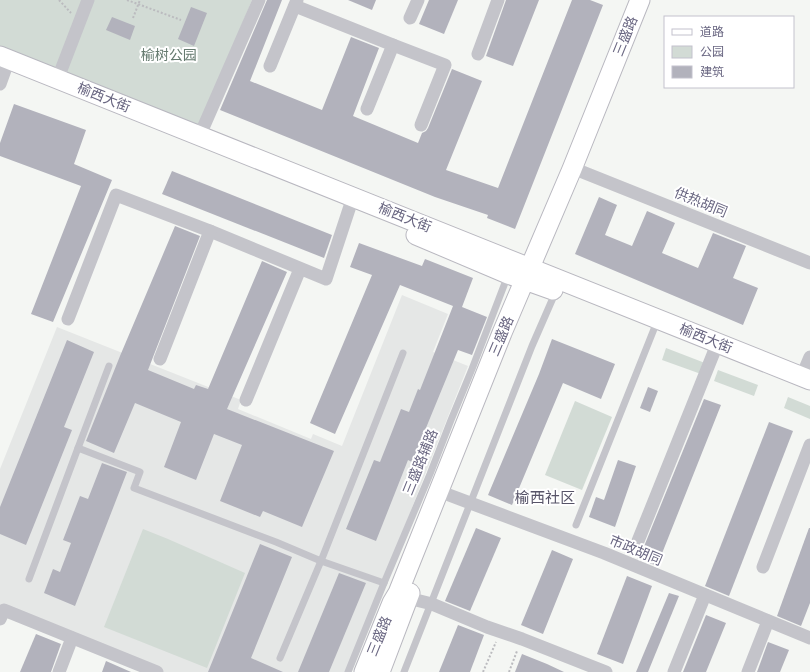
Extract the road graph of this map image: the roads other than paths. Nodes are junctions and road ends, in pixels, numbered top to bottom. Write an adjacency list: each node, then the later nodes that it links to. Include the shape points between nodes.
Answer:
1 (88, 0): 13 (street)
2 (258, 0): 16 (street)
3 (418, 0): 8 (street)
4 (498, 0): 10 (street)
5 (640, 0): 22 (main road, 三盛路)
6 (652, 0): 17 (main road, 三盛路)
7 (296, 3): 9 (street); 11 (street)
8 (410, 18)
9 (393, 45): 14 (street); 15 (street, via 444,65)
10 (478, 54)
11 (270, 66)
12 (3, 67): 13 (main road, 榆西大街); 18 (main road, 榆西大街)
13 (58, 78): 16 (main road, 榆西大街)
14 (367, 108)
15 (421, 125)
16 (200, 135): 18 (main road, 榆西大街)
17 (580, 171): 20 (street, 供热胡同); 22 (main road, 三盛路)
18 (352, 202): 21 (street, via 326,279); 22 (main road, 榆西大街)
19 (210, 231): 21 (street); 24 (street, via 116,195); 29 (street)
20 (810, 263)
21 (300, 269): 32 (street)
22 (525, 273): 23 (main road, 榆西大街); 35 (main road, 三盛路); 42 (lane, 三盛路辅路, via 472,369); 56 (main road, 三盛路, via 398,594)
23 (558, 285): 25 (main road, 榆西大街); 36 (lane)
24 (68, 319)
25 (657, 324): 27 (main road, 榆西大街); 31 (main road, 榆西大街); 37 (lane)
26 (403, 352): 39 (lane)
27 (714, 352): 31 (main road, 榆西大街); 38 (street)
28 (810, 357): 31 (street)
29 (160, 359)
30 (110, 366): 34 (lane)
31 (807, 381)
32 (246, 400)
33 (810, 445): 40 (street)
34 (78, 448): 39 (lane, via 140,472 134,488); 41 (lane)
35 (448, 495): 36 (street, 市政胡同); 44 (main road, 三盛路)
36 (471, 503): 43 (street, 市政胡同, via 604,553); 45 (lane)
37 (576, 526)
38 (638, 541)
39 (321, 561): 42 (lane); 50 (lane)
40 (763, 568)
41 (29, 579)
42 (384, 583): 55 (lane, 三盛路辅路)
43 (705, 595): 47 (street, 市政胡同); 59 (street)
44 (408, 598): 45 (street); 57 (main road, 三盛路)
45 (432, 604): 52 (street); 58 (lane)
46 (0, 619): 48 (street, via 4,610)
47 (768, 621): 49 (street, 市政胡同); 60 (street)
48 (72, 638): 51 (street); 53 (street)
49 (810, 638)
50 (280, 658)
51 (140, 669): 54 (street)
52 (599, 671)
53 (59, 672)
54 (157, 672)
55 (348, 672)
56 (364, 672)
57 (380, 672)
58 (404, 672)
59 (674, 672)
60 (748, 672)

